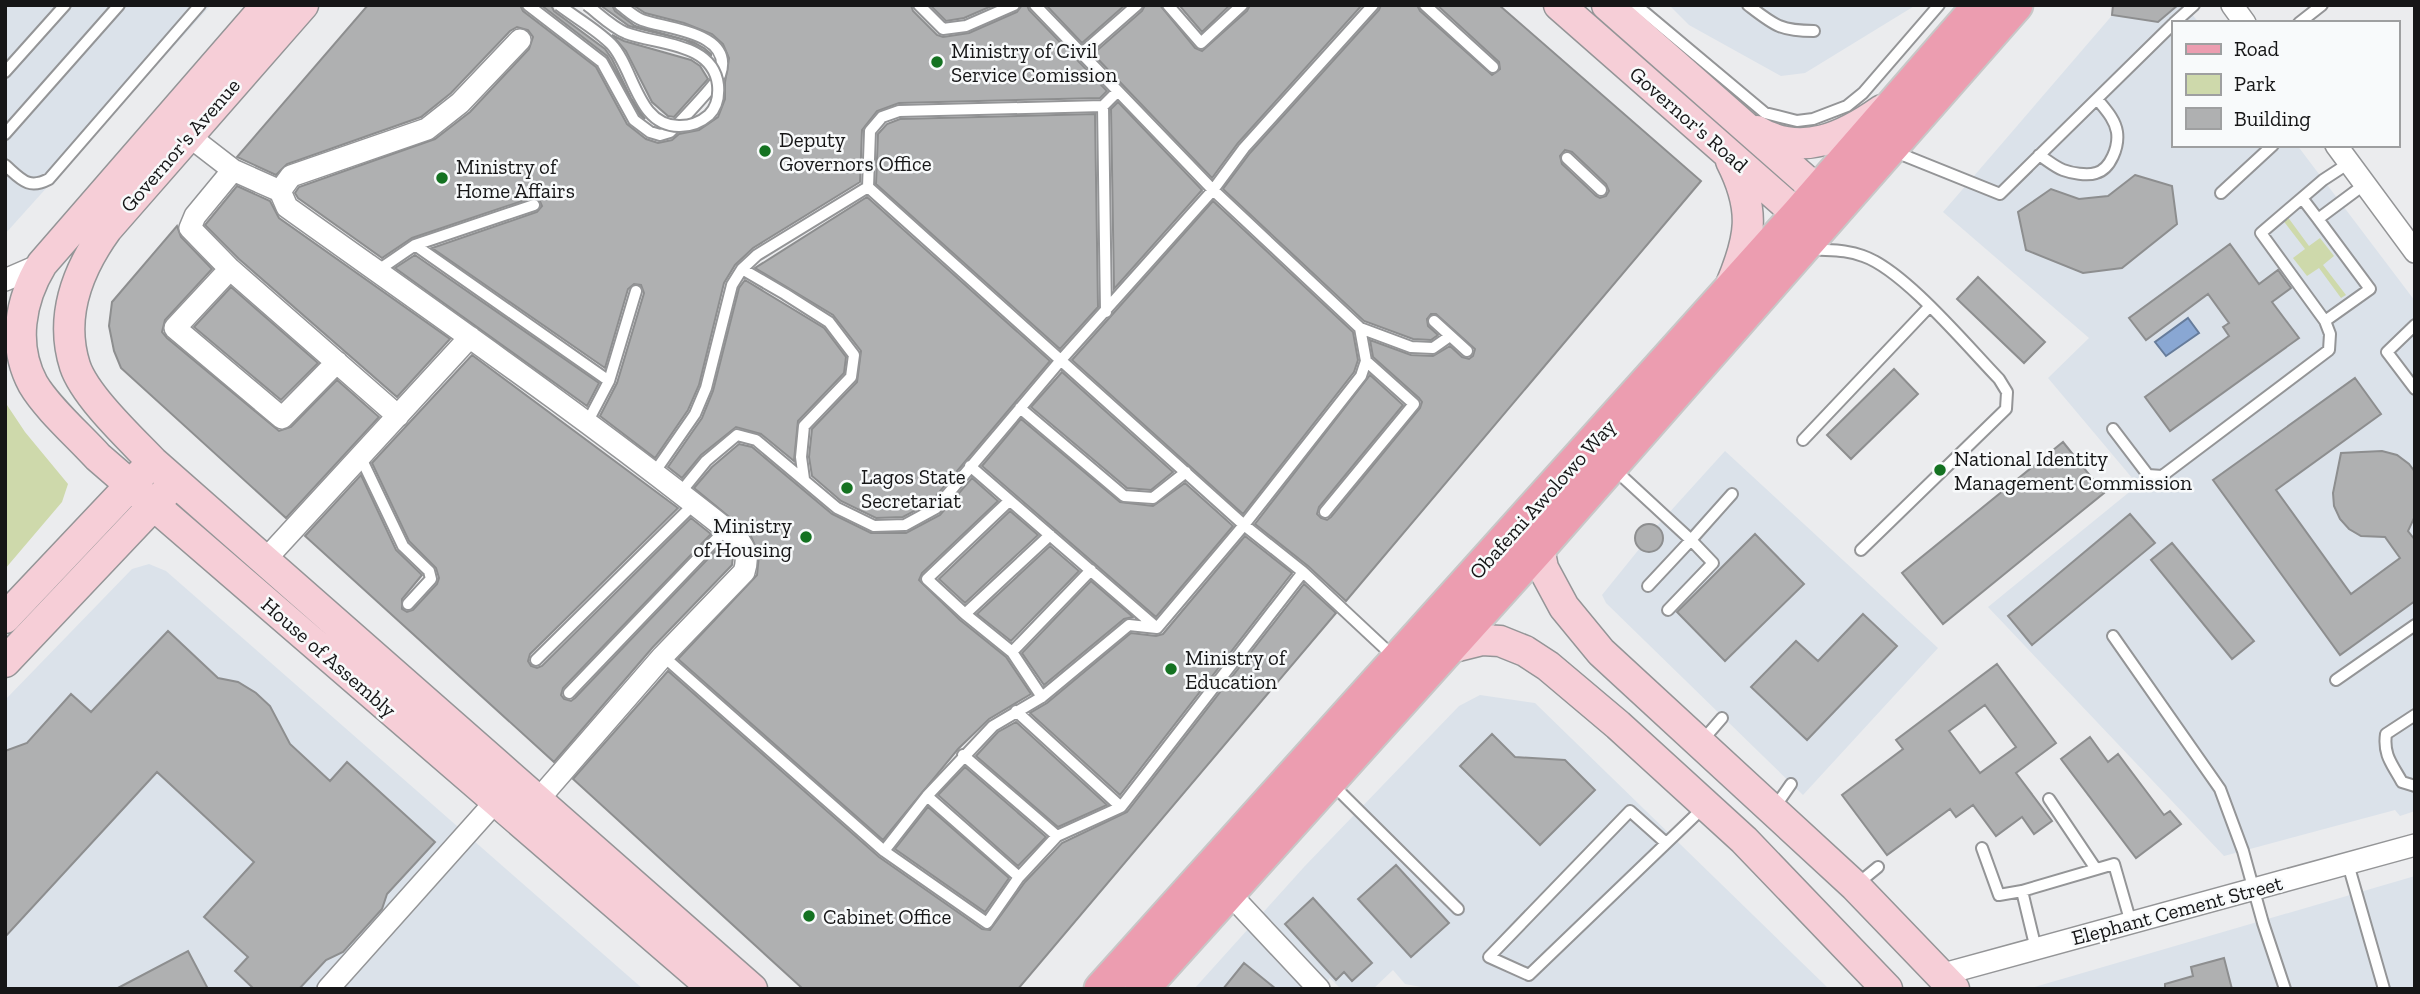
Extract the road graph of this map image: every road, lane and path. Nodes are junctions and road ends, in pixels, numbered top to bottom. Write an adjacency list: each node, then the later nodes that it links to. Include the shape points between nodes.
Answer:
1 (65, 5): 36 (lane)
2 (119, 5): 42 (lane)
3 (201, 5): 51 (lane, via 49,179 30,184)
4 (267, 5): 68 (street, Governor's Avenue)
5 (303, 5): 43 (street, Governor's Avenue)
6 (528, 5): 9 (lane, via 602,62 641,127 660,135 670,132 720,76 717,50 698,35 640,19)
7 (559, 5): 8 (lane, bridge, via 612,45 642,101 662,122 685,126 710,113 718,100 710,64 686,49 624,32)
8 (587, 5)
9 (620, 5)
10 (919, 5): 11 (lane, via 943,29 966,26)
11 (1014, 5)
12 (1035, 5): 34 (lane)
13 (1138, 5): 34 (lane)
14 (1168, 5): 15 (lane, via 1201,43)
15 (1242, 5)
16 (1373, 5): 55 (lane, via 1244,148)
17 (1425, 5): 35 (lane)
18 (1607, 5): 41 (street, Governor's Road)
19 (1636, 5): 21 (lane, via 1765,113 1797,121 1847,106 1863,93)
20 (1748, 5): 32 (lane, via 1773,25 1789,31)
21 (1939, 5)
22 (1980, 5): 39 (main road, Obafemi Awolowo Way)
23 (2016, 5): 46 (main road, Obafemi Awolowo Way)
24 (2194, 5): 28 (lane)
25 (2232, 5): 29 (street)
26 (2322, 5): 30 (lane)
27 (1568, 8): 47 (street, Governor's Road)
28 (2176, 21)
29 (2244, 21)
30 (2302, 21)
31 (2172, 25): 38 (lane)
32 (1814, 31)
33 (520, 40): 57 (street, via 460,103 427,129 290,176)
34 (1081, 54): 37 (lane)
35 (1493, 67)
36 (5, 72)
37 (1117, 92): 40 (lane); 55 (lane)
38 (2097, 99): 48 (lane); 48 (lane, via 2117,132 2109,163 2096,173 2081,173 2062,170)
39 (1894, 102): 41 (street, via 1860,126 1815,144 1763,135); 61 (main road, Obafemi Awolowo Way)
40 (1104, 106): 54 (lane, via 899,111 882,117 870,131); 73 (lane)
41 (1730, 114): 61 (street, Governor's Road)
42 (5, 134)
43 (189, 136): 52 (street); 71 (street, Governor's Avenue, via 89,253)
44 (2271, 147): 58 (lane)
45 (2337, 147): 50 (street)
46 (1891, 150): 48 (lane, via 2000,194); 61 (main road, Obafemi Awolowo Way)
47 (1727, 152): 61 (street, Governor's Road); 69 (street, via 1748,202 1745,247)
48 (2039, 155)
49 (1567, 158): 56 (lane)
50 (2349, 163): 53 (street); 59 (lane)
51 (5, 165)
52 (233, 170): 57 (street); 65 (street, via 190,228)
53 (2365, 184): 62 (lane); 64 (street)
54 (868, 187): 66 (lane); 82 (lane)
55 (1213, 190): 73 (lane); 77 (lane)
56 (1601, 190)
57 (280, 191): 67 (street, via 287,207)
58 (2221, 193)
59 (2302, 198): 62 (lane); 75 (lane, via 2260,233)
60 (534, 205): 63 (lane)
61 (1815, 219): 69 (main road, Obafemi Awolowo Way); 72 (lane, via 1839,250 1875,261); 95 (main road, Obafemi Awolowo Way)
62 (2318, 219): 75 (lane, via 2370,289)
63 (415, 245): 67 (lane); 85 (lane)
64 (2415, 252)
65 (230, 269): 84 (street); 84 (street, via 174,328 282,418)
66 (741, 269): 97 (lane, via 732,285 695,414); 98 (lane, via 829,323 854,355 851,377 804,426)
67 (377, 271): 79 (street)
68 (26, 275): 80 (street, House of Assembly)
69 (1729, 288): 129 (main road, Obafemi Awolowo Way)
70 (636, 291): 85 (lane)
71 (73, 295): 93 (street, House of Assembly, via 70,340 75,367 87,388)
72 (1929, 307): 91 (lane); 113 (lane, via 1999,379 2007,391 2006,409)
73 (1106, 312): 82 (lane)
74 (1434, 321): 78 (lane)
75 (2325, 321): 90 (lane, via 2329,350 2162,476 2148,475)
76 (2415, 325): 86 (lane, via 2387,352)
77 (1360, 328): 78 (lane, via 1411,347 1433,348); 83 (lane)
78 (1450, 336): 81 (lane)
79 (470, 337): 88 (street); 89 (street)
80 (15, 347): 100 (street, House of Assembly, via 33,383 56,412)
81 (1467, 351)
82 (1061, 360): 87 (lane); 96 (lane)
83 (1366, 361): 105 (lane, via 1414,404); 106 (lane, via 1361,376)
84 (337, 362): 88 (street)
85 (609, 381): 89 (lane)
86 (2415, 389)
87 (1020, 408): 94 (lane); 96 (lane, via 1124,496 1153,498)
88 (398, 416): 92 (street)
89 (587, 423): 97 (street)
90 (2113, 429)
91 (1803, 440)
92 (360, 456): 114 (street); 118 (lane, via 403,546 429,571 431,579)
93 (153, 462): 99 (street, House of Assembly); 100 (street)
94 (970, 466): 98 (lane, via 936,508 905,525 874,526 837,508); 103 (lane)
95 (1611, 467): 109 (lane); 112 (main road, Obafemi Awolowo Way)
96 (1186, 472): 106 (lane)
97 (654, 473): 102 (street)
98 (804, 479): 102 (lane, via 756,440 737,435 706,461)
99 (176, 481): 104 (street); 114 (street, House of Assembly)
100 (131, 485): 104 (street, House of Assembly); 121 (street)
101 (1732, 494): 109 (lane)
102 (687, 499): 107 (street); 128 (lane)
103 (1009, 501): 108 (lane); 120 (lane, via 927,579)
104 (154, 506): 110 (street); 111 (street, House of Assembly)
105 (1325, 512)
106 (1244, 525): 116 (lane); 123 (lane)
107 (726, 529): 127 (street, via 745,548 744,572); 132 (lane)
108 (1050, 535): 115 (lane); 120 (lane)
109 (1691, 540): 117 (lane); 119 (lane, via 1713,563)
110 (117, 545): 111 (street, via 156,533); 130 (street)
111 (201, 546): 146 (street, House of Assembly)
112 (1539, 548): 125 (main road, Obafemi Awolowo Way); 133 (street, via 1543,568 1564,607 1601,652)
113 (1861, 550)
114 (265, 561): 147 (street, House of Assembly)
115 (1091, 570): 123 (lane); 126 (lane)
116 (1303, 572): 129 (lane); 149 (lane)
117 (1648, 586)
118 (408, 604)
119 (1668, 610)
120 (965, 614): 126 (lane)
121 (5, 618)
122 (2415, 625): 131 (lane)
123 (1157, 628): 134 (lane, via 1129,625)
124 (2113, 636): 161 (lane, via 2220,789)
125 (1450, 648): 138 (street, via 1482,640 1525,651); 141 (main road, Obafemi Awolowo Way)
126 (1012, 652): 134 (lane)
127 (663, 656): 147 (street); 155 (lane)
128 (536, 660)
129 (1398, 661): 171 (main road, Obafemi Awolowo Way)
130 (5, 662)
131 (2336, 680)
132 (569, 692)
133 (1646, 695): 138 (street); 139 (street)
134 (1042, 697): 135 (lane)
135 (1016, 711): 140 (lane); 149 (lane)
136 (2415, 715): 143 (lane, via 2386,734 2385,743 2385,753 2402,782)
137 (1722, 718): 139 (lane)
138 (1618, 725): 148 (street)
139 (1700, 743): 150 (street)
140 (963, 755): 144 (lane); 151 (lane)
141 (1329, 782): 163 (main road, Obafemi Awolowo Way); 164 (lane)
142 (1791, 784): 150 (lane)
143 (2415, 786)
144 (927, 796): 155 (lane); 159 (lane)
145 (2049, 799): 158 (lane)
146 (496, 801): 168 (street); 169 (street, House of Assembly)
147 (537, 801): 170 (street, House of Assembly)
148 (1706, 805): 152 (lane); 174 (street)
149 (1121, 807): 151 (lane)
150 (1774, 810): 160 (street)
151 (1057, 836): 159 (lane)
152 (1667, 843): 152 (lane, via 1529,975 1489,957 1630,811)
153 (2415, 845): 156 (street, Elephant Cement Street)
154 (1982, 848): 162 (lane, via 1999,895)
155 (884, 850): 159 (lane, via 987,923)
156 (2348, 864): 161 (street, Elephant Cement Street); 176 (lane)
157 (1878, 867): 160 (lane)
158 (2096, 869): 162 (lane); 165 (lane, via 2114,864)
159 (1019, 877)
160 (1855, 886): 167 (street)
161 (2253, 889): 165 (street, Elephant Cement Street); 175 (lane)
162 (2022, 891): 166 (lane)
163 (1229, 893): 172 (main road, Obafemi Awolowo Way); 173 (street)
164 (1458, 909)
165 (2131, 923): 166 (street, Elephant Cement Street)
166 (2036, 949): 167 (street, Elephant Cement Street)
167 (1947, 982)
168 (328, 989)
169 (714, 989)
170 (752, 989)
171 (1101, 989)
172 (1142, 989)
173 (1319, 989)
174 (1887, 989)
175 (2285, 989)
176 (2384, 989)

